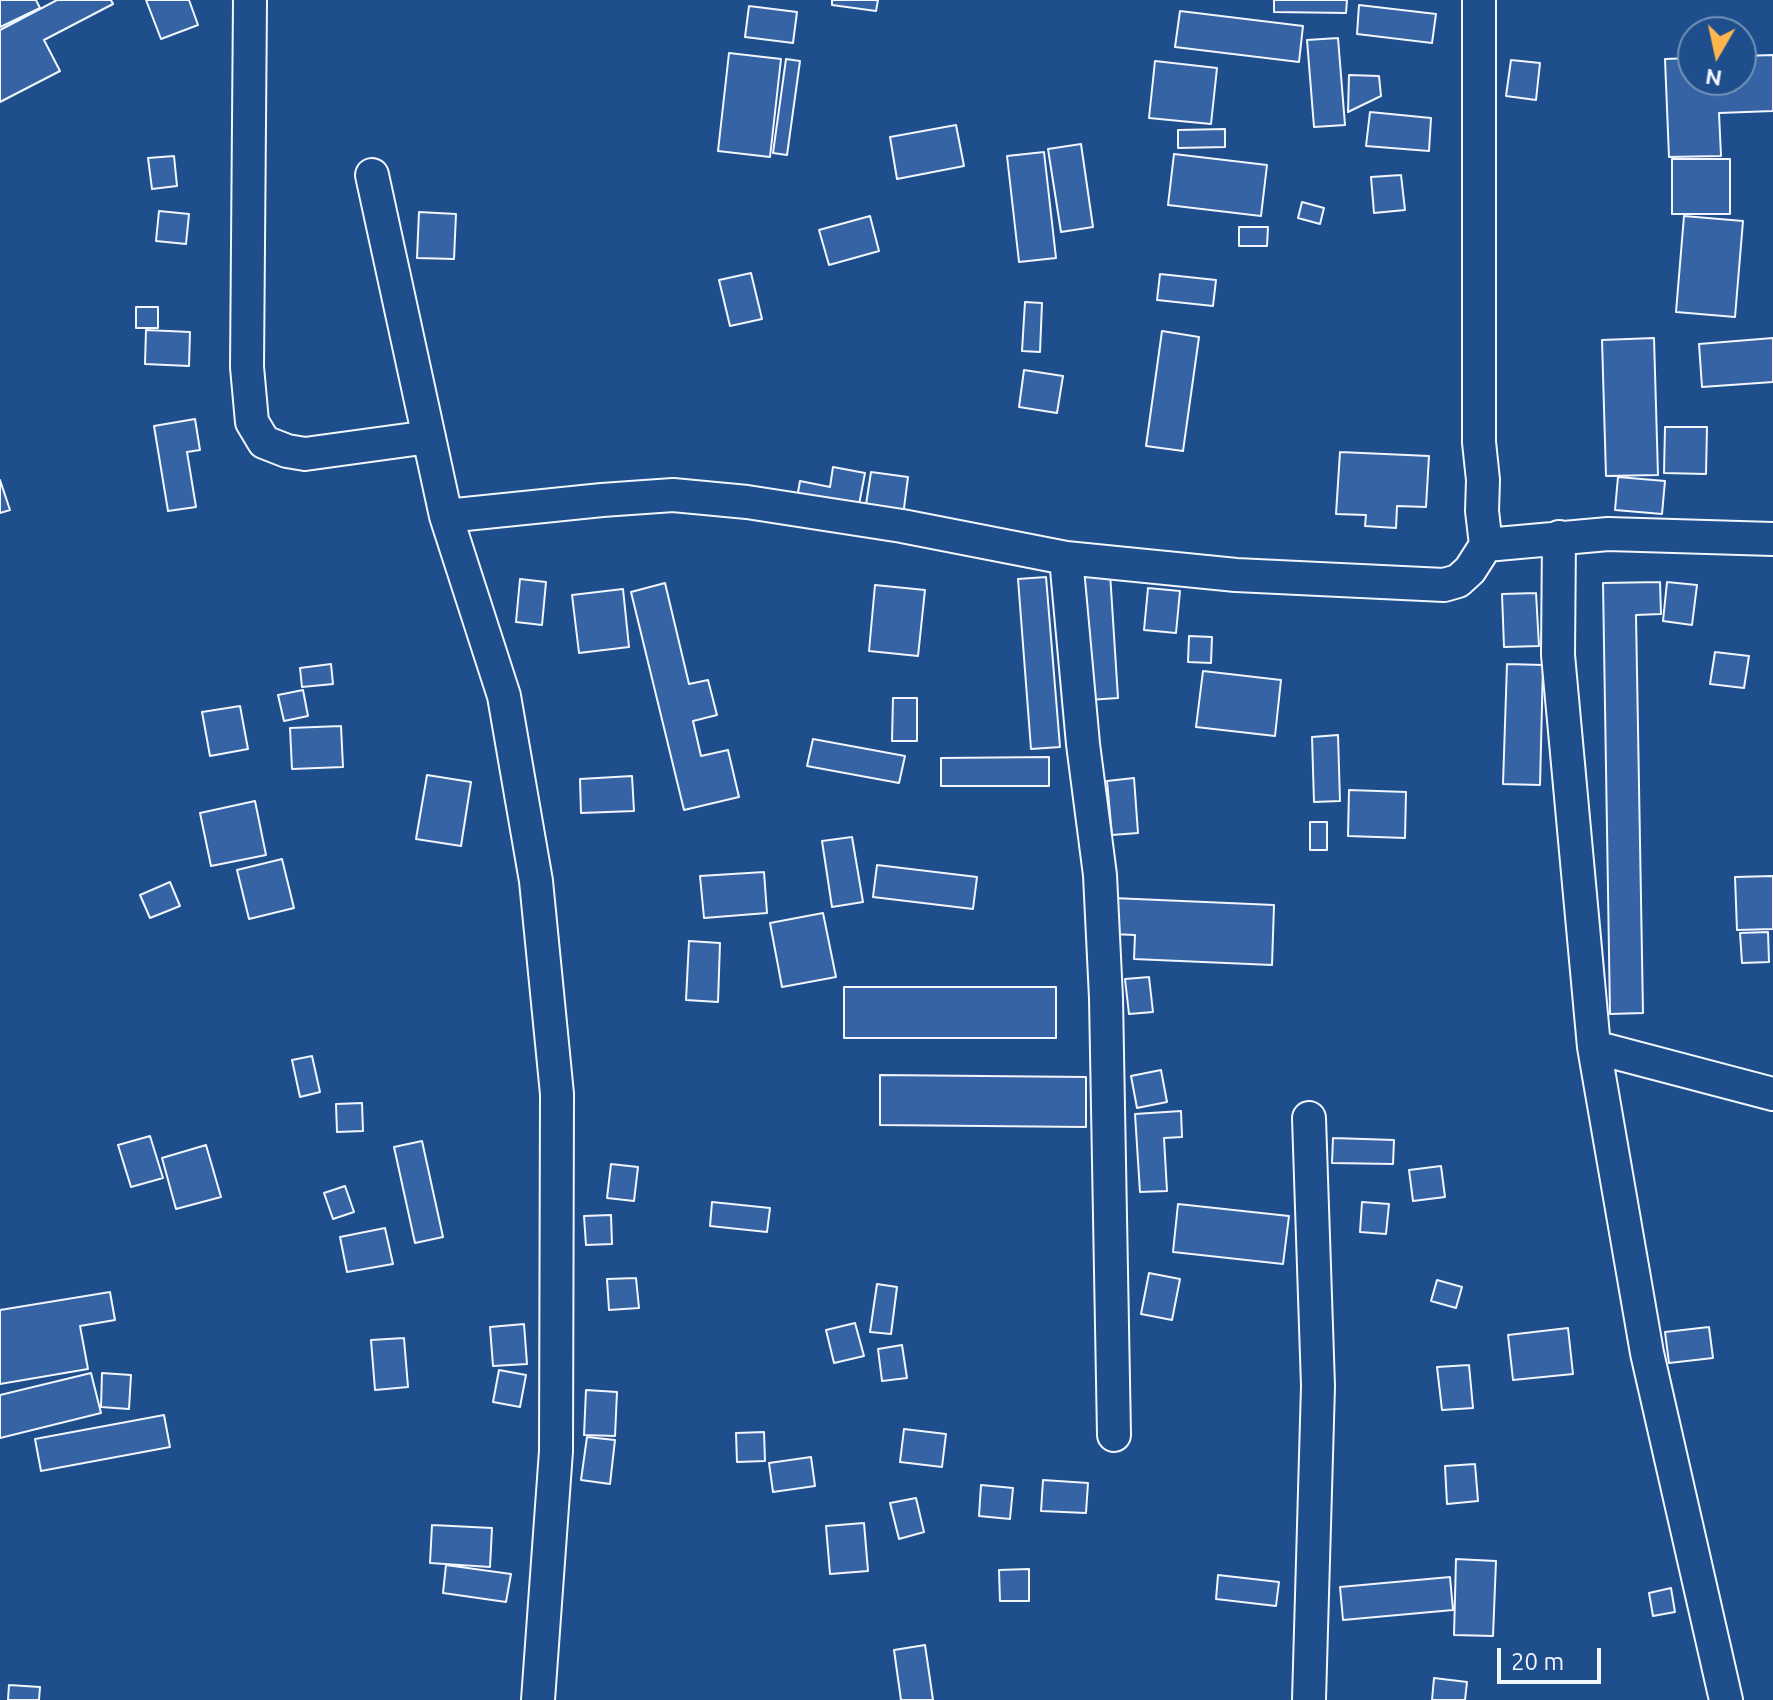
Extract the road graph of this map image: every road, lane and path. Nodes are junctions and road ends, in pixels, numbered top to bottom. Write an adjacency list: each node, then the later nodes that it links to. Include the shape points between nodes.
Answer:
1 (250, 0): 4 (street, via 247,367 252,422 264,442 305,454)
2 (1479, 0): 8 (street, via 1479,442)
3 (372, 175): 4 (street)
4 (429, 437): 5 (street)
5 (446, 516): 9 (street, via 673,495 902,526); 14 (street, via 504,696 536,881 557,1094 556,1451)
6 (1559, 537): 7 (street); 8 (street); 10 (street, via 1558,655)
7 (1773, 539)
8 (1486, 545): 9 (street, via 1470,570 1444,585 1236,575)
9 (1066, 558): 13 (street, via 1100,875)
10 (1594, 1047): 11 (street); 16 (street, via 1647,1353)
11 (1773, 1094)
12 (1309, 1118): 15 (street, via 1318,1386)
13 (1114, 1435)
14 (538, 1700)
15 (1309, 1700)
16 (1726, 1700)

